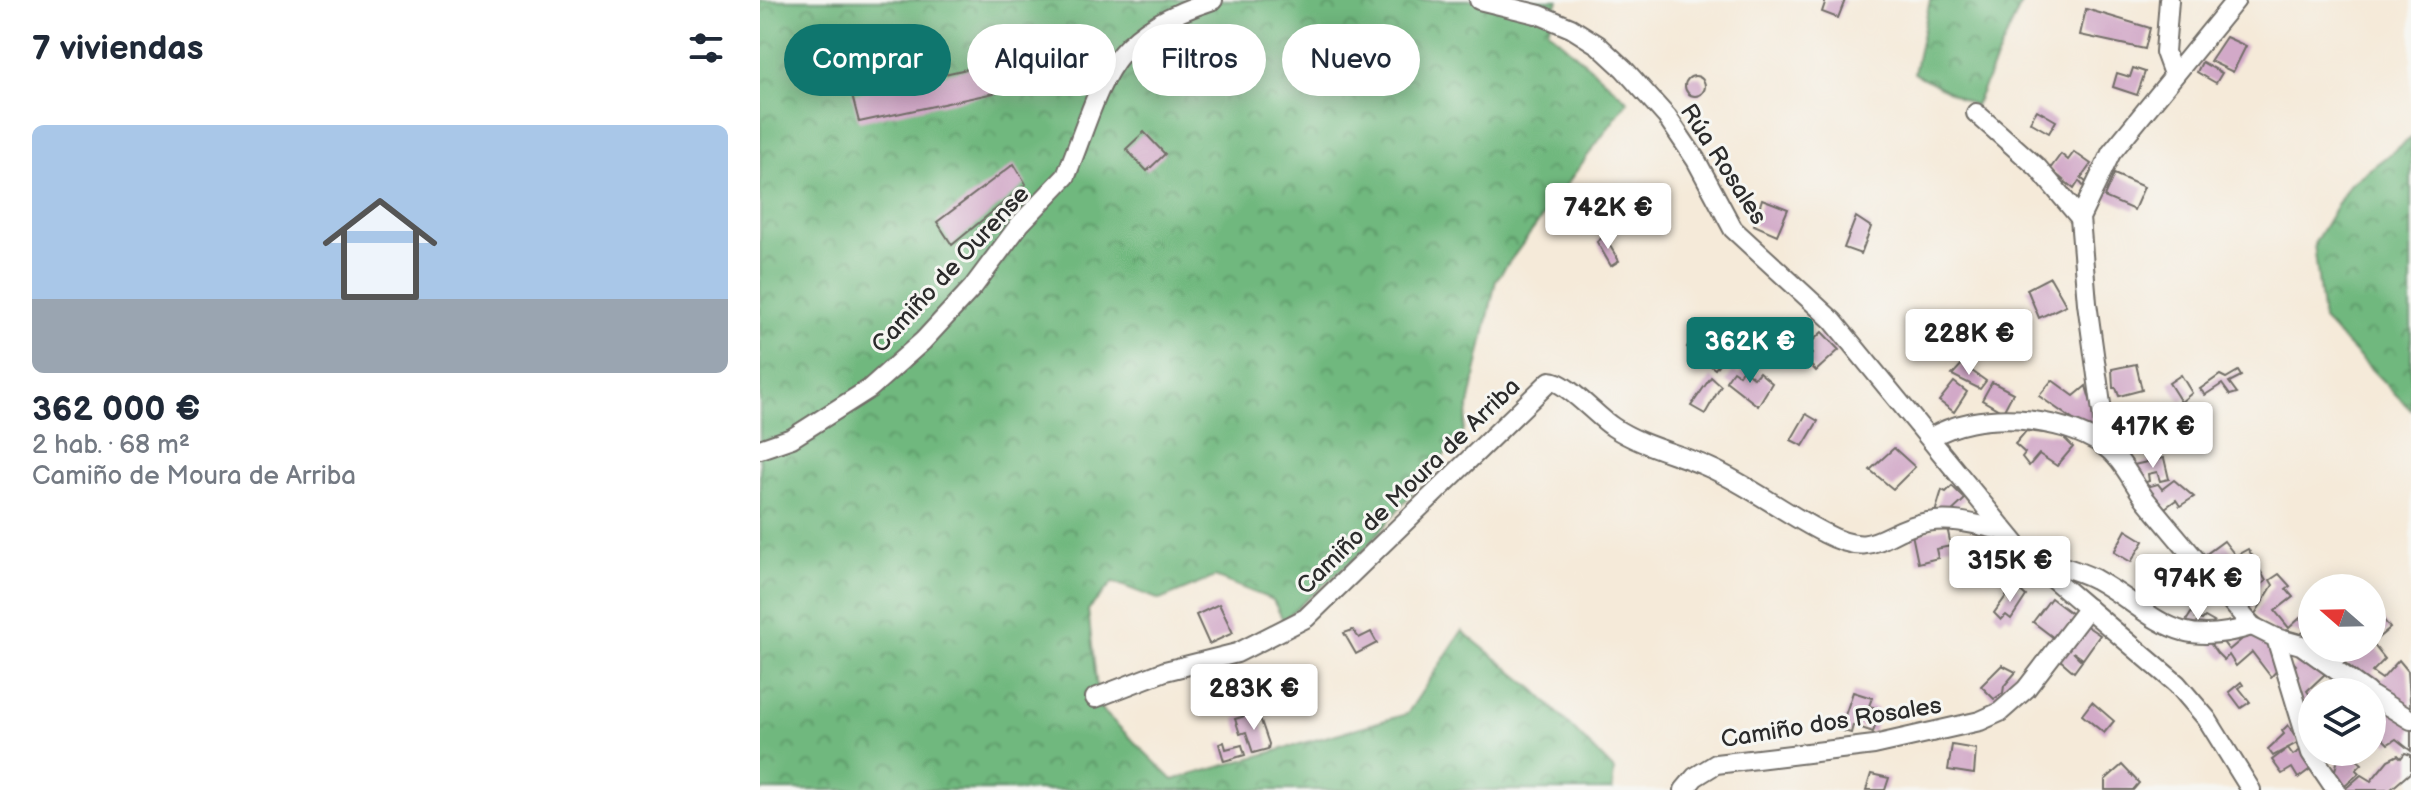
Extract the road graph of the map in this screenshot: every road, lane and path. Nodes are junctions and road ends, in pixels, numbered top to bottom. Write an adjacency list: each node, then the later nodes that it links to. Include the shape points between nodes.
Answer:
1 (1213, 0): 10 (street, Camiño de Ourense, via 1172,14 1142,33 1110,68 1057,189 1020,224 973,287 923,341 869,389 792,438)
2 (1479, 0): 8 (street, Rúa Rosales, via 1571,28 1624,69 1681,139 1733,229 1833,321)
3 (2169, 0): 5 (street, via 2165,52)
4 (2236, 0): 5 (street)
5 (2173, 74): 7 (street, via 2111,153)
6 (1976, 113): 7 (street, via 2038,168)
7 (2080, 218): 9 (street)
8 (1930, 438): 9 (street, via 1972,421 2046,423 2066,425); 11 (street, Rúa Rosales)
9 (2107, 448): 14 (street)
10 (760, 449)
11 (2004, 531): 12 (street, Rúa Rosales); 18 (street, Camiño de Moura de Arriba, via 1947,520 1911,526 1868,546 1850,544 1730,478 1620,432 1560,382 1550,381 1306,618 1237,653 1165,671)
12 (2024, 554): 13 (street, Rúa Rosales); 14 (street, via 2094,579 2143,614 2174,628 2219,632)
13 (2088, 608): 21 (street, Camiño dos Rosales, via 2045,668 2000,712 1874,745 1716,764); 22 (street, Rúa Rosales, via 2177,684 2207,719)
14 (2252, 626): 15 (street)
15 (2276, 638): 16 (street, via 2301,645); 23 (street, via 2311,753)
16 (2329, 664): 17 (street)
17 (2348, 678)
18 (1095, 698)
19 (2386, 705): 20 (street)
20 (2411, 720)
21 (1684, 790)
22 (2251, 790)
23 (2336, 790)

